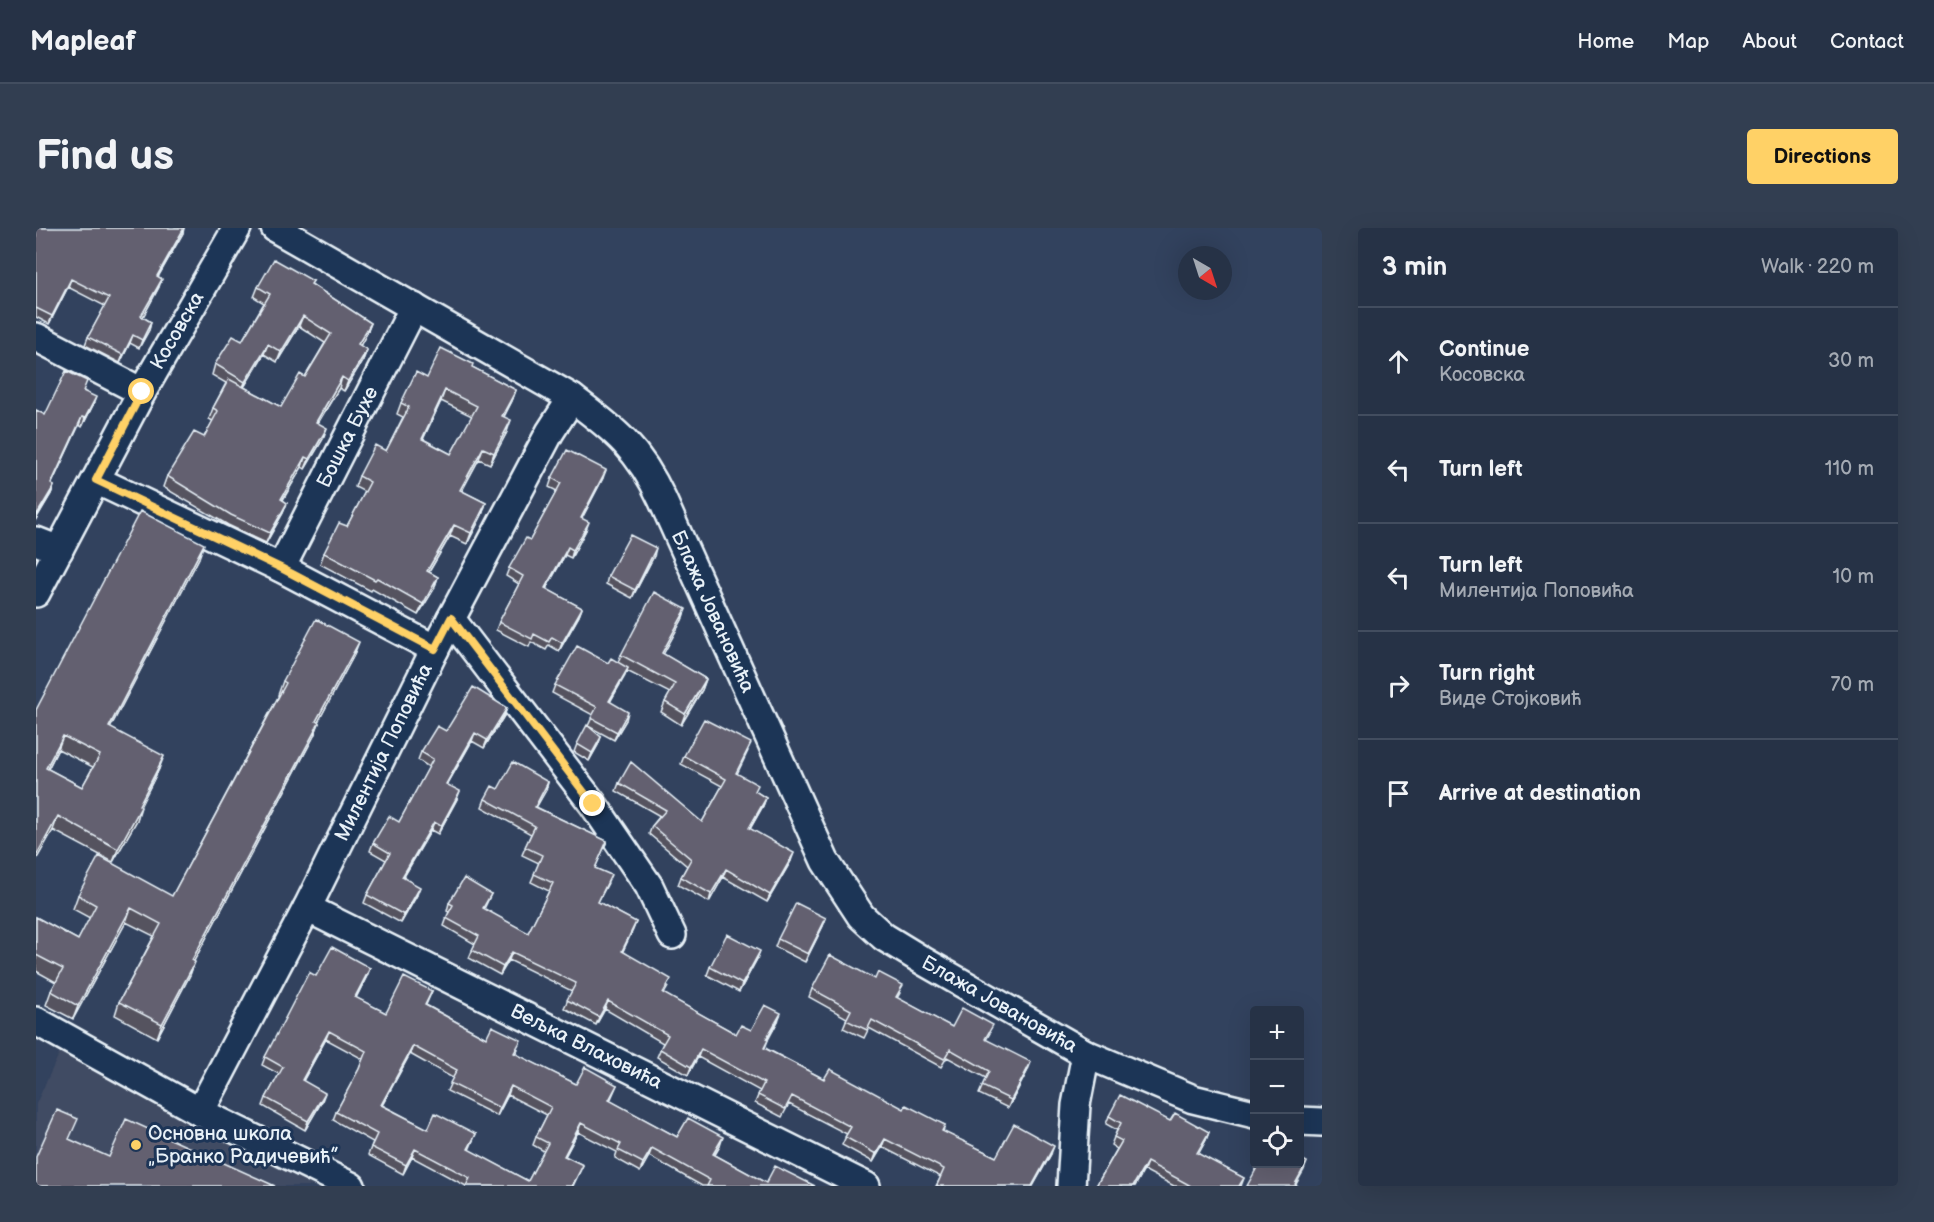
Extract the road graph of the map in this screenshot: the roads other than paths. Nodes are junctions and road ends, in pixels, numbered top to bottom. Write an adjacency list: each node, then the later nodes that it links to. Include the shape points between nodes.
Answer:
1 (237, 228): 5 (street, Косовска)
2 (275, 228): 3 (street, Блажа Јовановића)
3 (414, 307): 6 (street, Блажа Јовановића); 9 (street, Бошка Бухе)
4 (36, 337): 5 (street)
5 (142, 392): 7 (street, Косовска)
6 (572, 398): 11 (street, Милентија Поповића); 16 (street, Блажа Јовановића, via 631,447 656,485 825,861 861,916 884,937)
7 (96, 480): 8 (street, Косовска); 9 (street)
8 (47, 546): 10 (street, Косовска)
9 (281, 568): 12 (street)
10 (36, 593)
11 (451, 618): 12 (street, Милентија Поповића); 14 (street, via 599,813 649,886)
12 (435, 649): 13 (street, Милентија Поповића)
13 (307, 908): 17 (street, Милентија Поповића); 22 (street, Вељка Влаховића)
14 (672, 935)
15 (36, 1021): 17 (street)
16 (1086, 1054): 18 (street, Блажа Јовановића, via 1193,1099); 23 (street, Блажа Јовановића, via 1076,1105)
17 (200, 1112): 21 (street)
18 (1250, 1113)
19 (1304, 1121): 20 (street)
20 (1322, 1122)
21 (351, 1186)
22 (866, 1186)
23 (1071, 1186)

